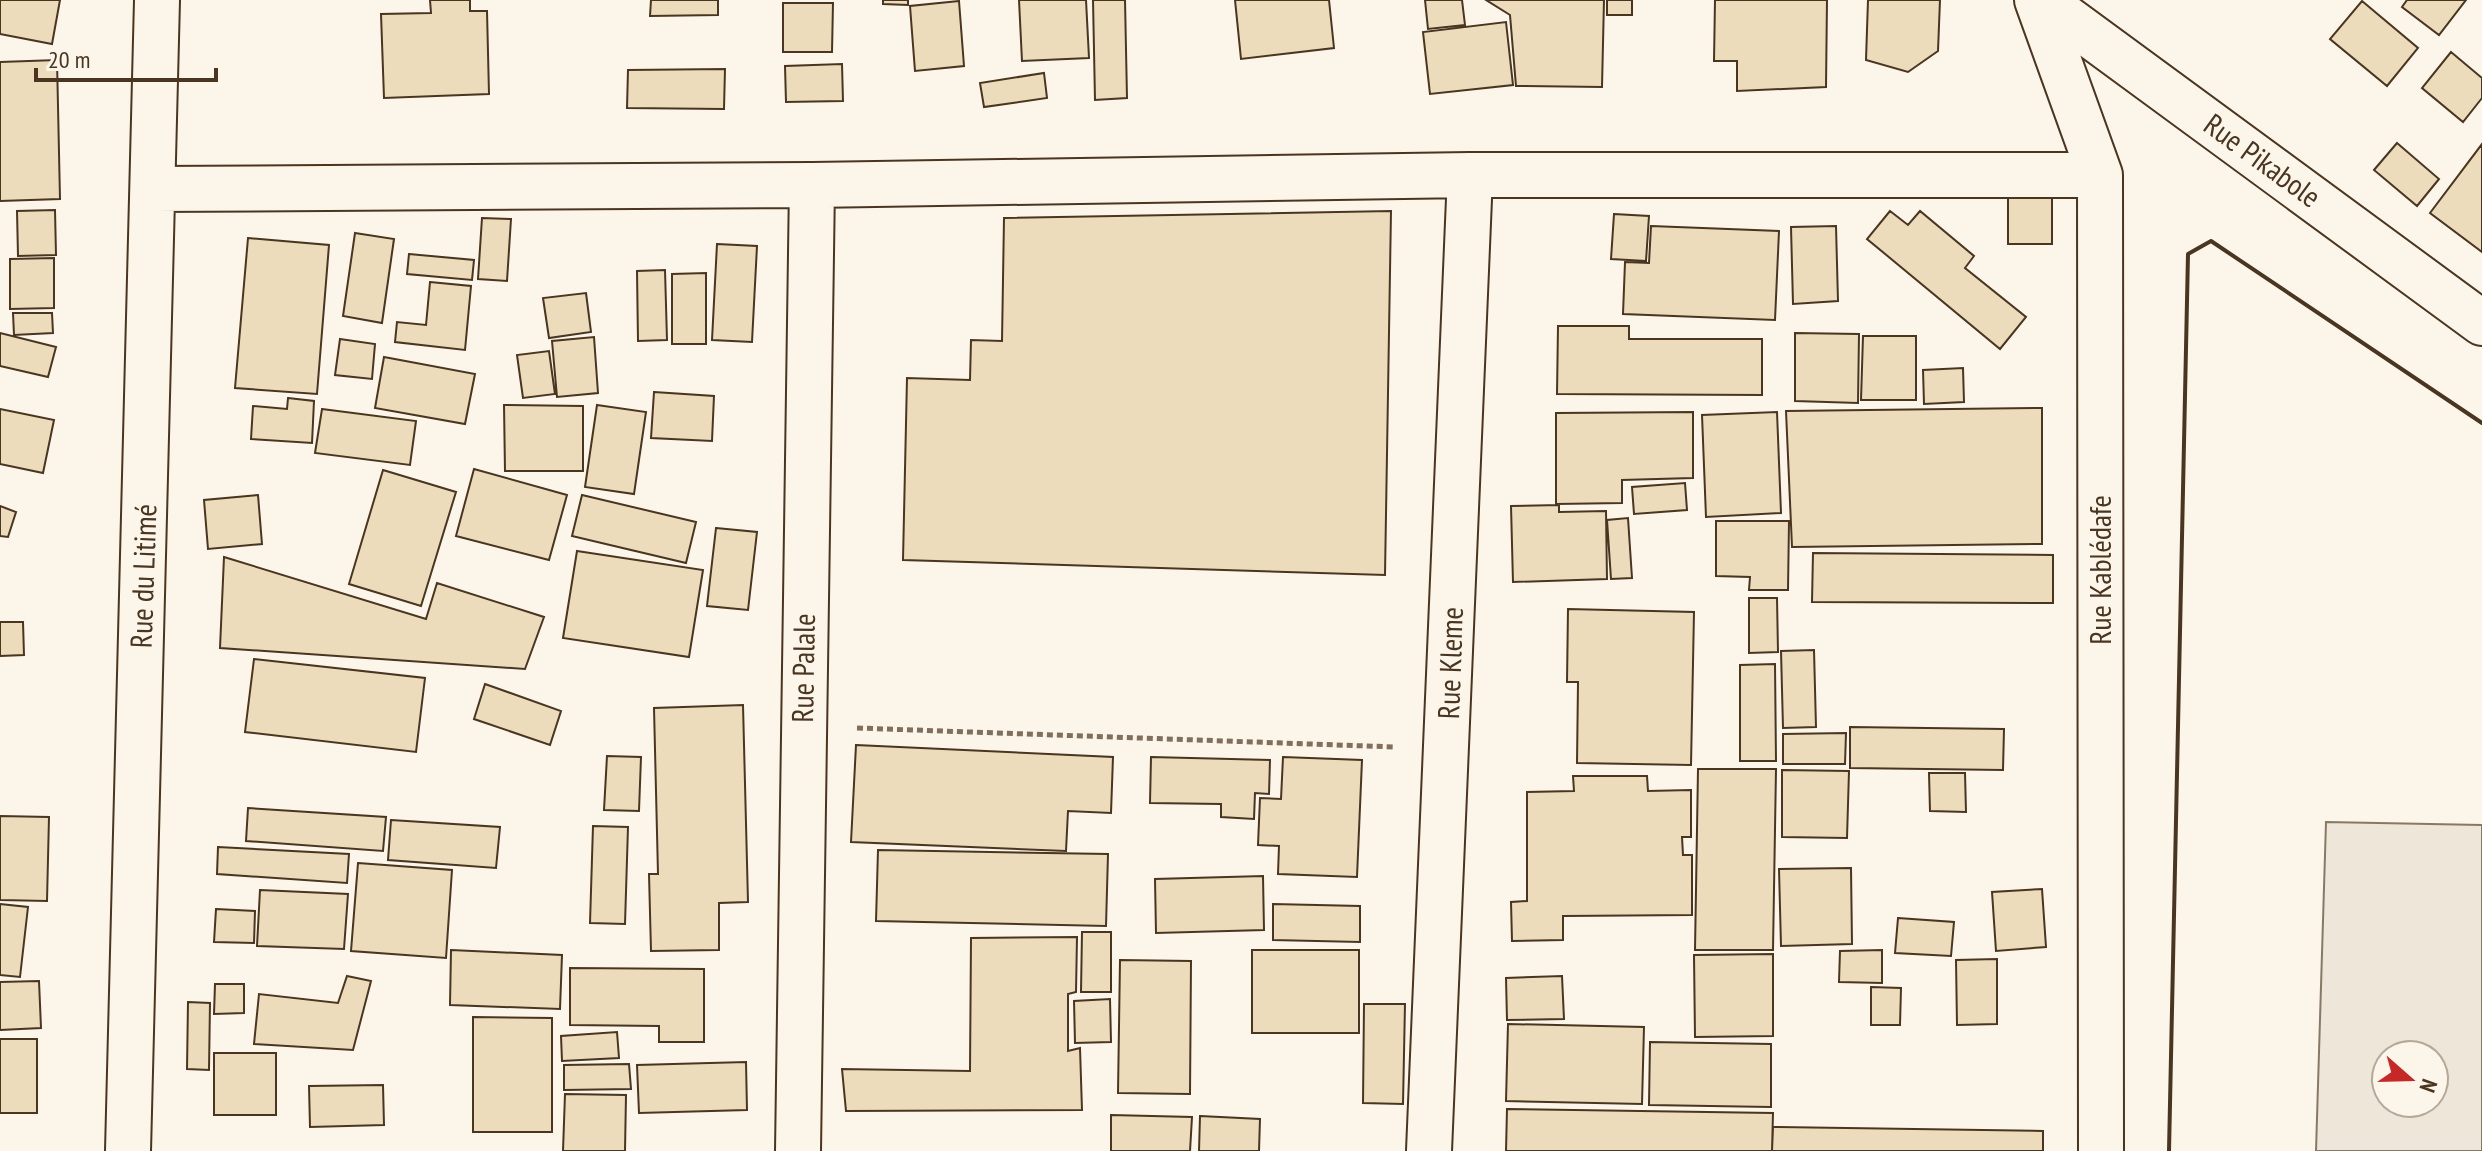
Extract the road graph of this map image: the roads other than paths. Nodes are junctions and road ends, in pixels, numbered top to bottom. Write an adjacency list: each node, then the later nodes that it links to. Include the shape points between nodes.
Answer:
1 (157, 0): 6 (street, Rue du Litimé)
2 (2040, 0): 4 (street, Rue Kablédafe); 7 (street, Rue Pikabole)
3 (1470, 175): 4 (street); 5 (street); 10 (street, Rue Kleme)
4 (2100, 175): 11 (street, Rue Kablédafe)
5 (812, 185): 6 (street); 9 (street, Rue Palale)
6 (154, 189): 8 (street, Rue du Litimé)
7 (2482, 323)
8 (128, 1151)
9 (798, 1151)
10 (1429, 1151)
11 (2101, 1151)

